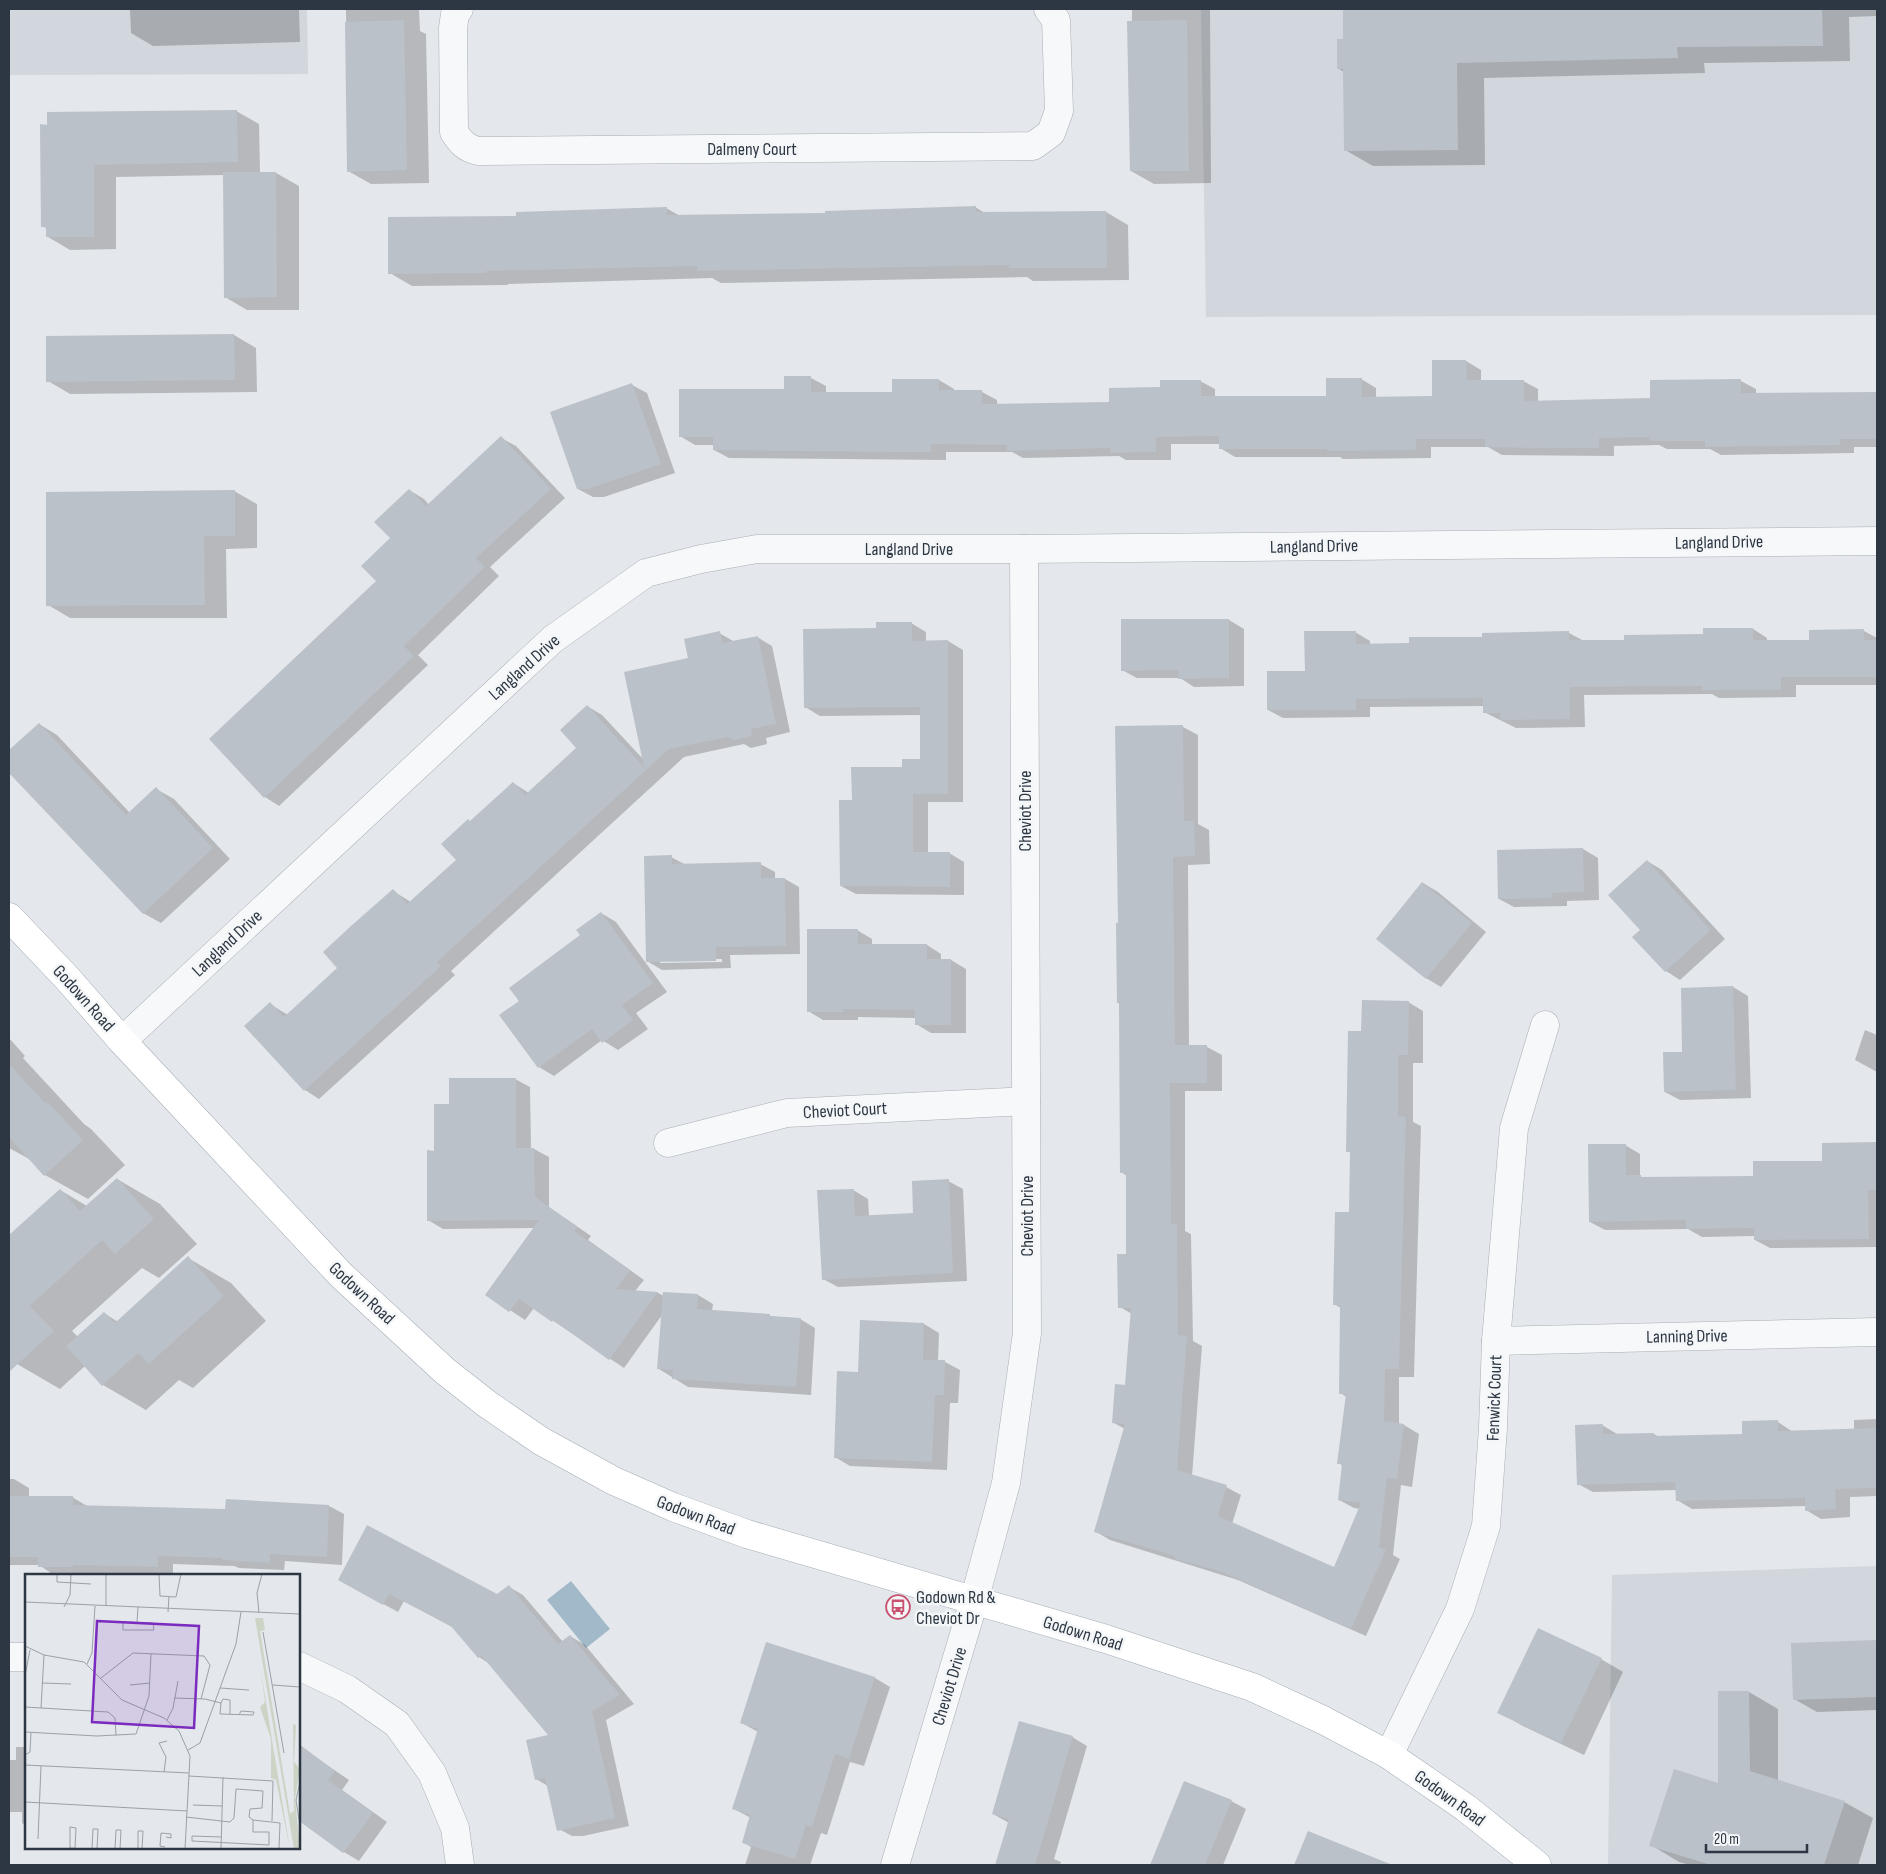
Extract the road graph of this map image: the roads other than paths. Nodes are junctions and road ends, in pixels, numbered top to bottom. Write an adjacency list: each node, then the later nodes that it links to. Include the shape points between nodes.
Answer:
1 (459, 9): 2 (street, Dalmeny Court, via 453,28 454,132 468,148 478,151 1033,146 1051,133 1059,112 1056,20)
2 (1048, 9)
3 (1877, 540): 4 (street, Langland Drive)
4 (1024, 549): 7 (street, Langland Drive, via 757,549 701,558 646,573 553,639); 8 (street, Cheviot Drive)
5 (9, 917): 7 (main road, Godown Road)
6 (1545, 1025): 11 (street, Fenwick Court, via 1514,1128)
7 (122, 1041): 12 (main road, Godown Road, via 341,1276 445,1371 541,1441 614,1481 673,1507 747,1534)
8 (1026, 1101): 9 (street, Cheviot Court, via 787,1114); 12 (street, Cheviot Drive, via 1027,1333 1006,1484)
9 (668, 1143)
10 (1877, 1332): 11 (street, Lanning Drive)
11 (1496, 1341): 16 (street, Fenwick Court, via 1486,1526 1460,1609)
12 (974, 1601): 16 (main road, Godown Road, via 1106,1639 1252,1688 1324,1720); 18 (street, Cheviot Drive)
13 (9, 1657): 14 (street)
14 (25, 1657)
15 (300, 1666): 17 (street, via 347,1689 397,1724 432,1773 455,1828)
16 (1389, 1755): 19 (main road, Godown Road, via 1466,1808)
17 (460, 1865)
18 (896, 1865)
19 (1537, 1865)

